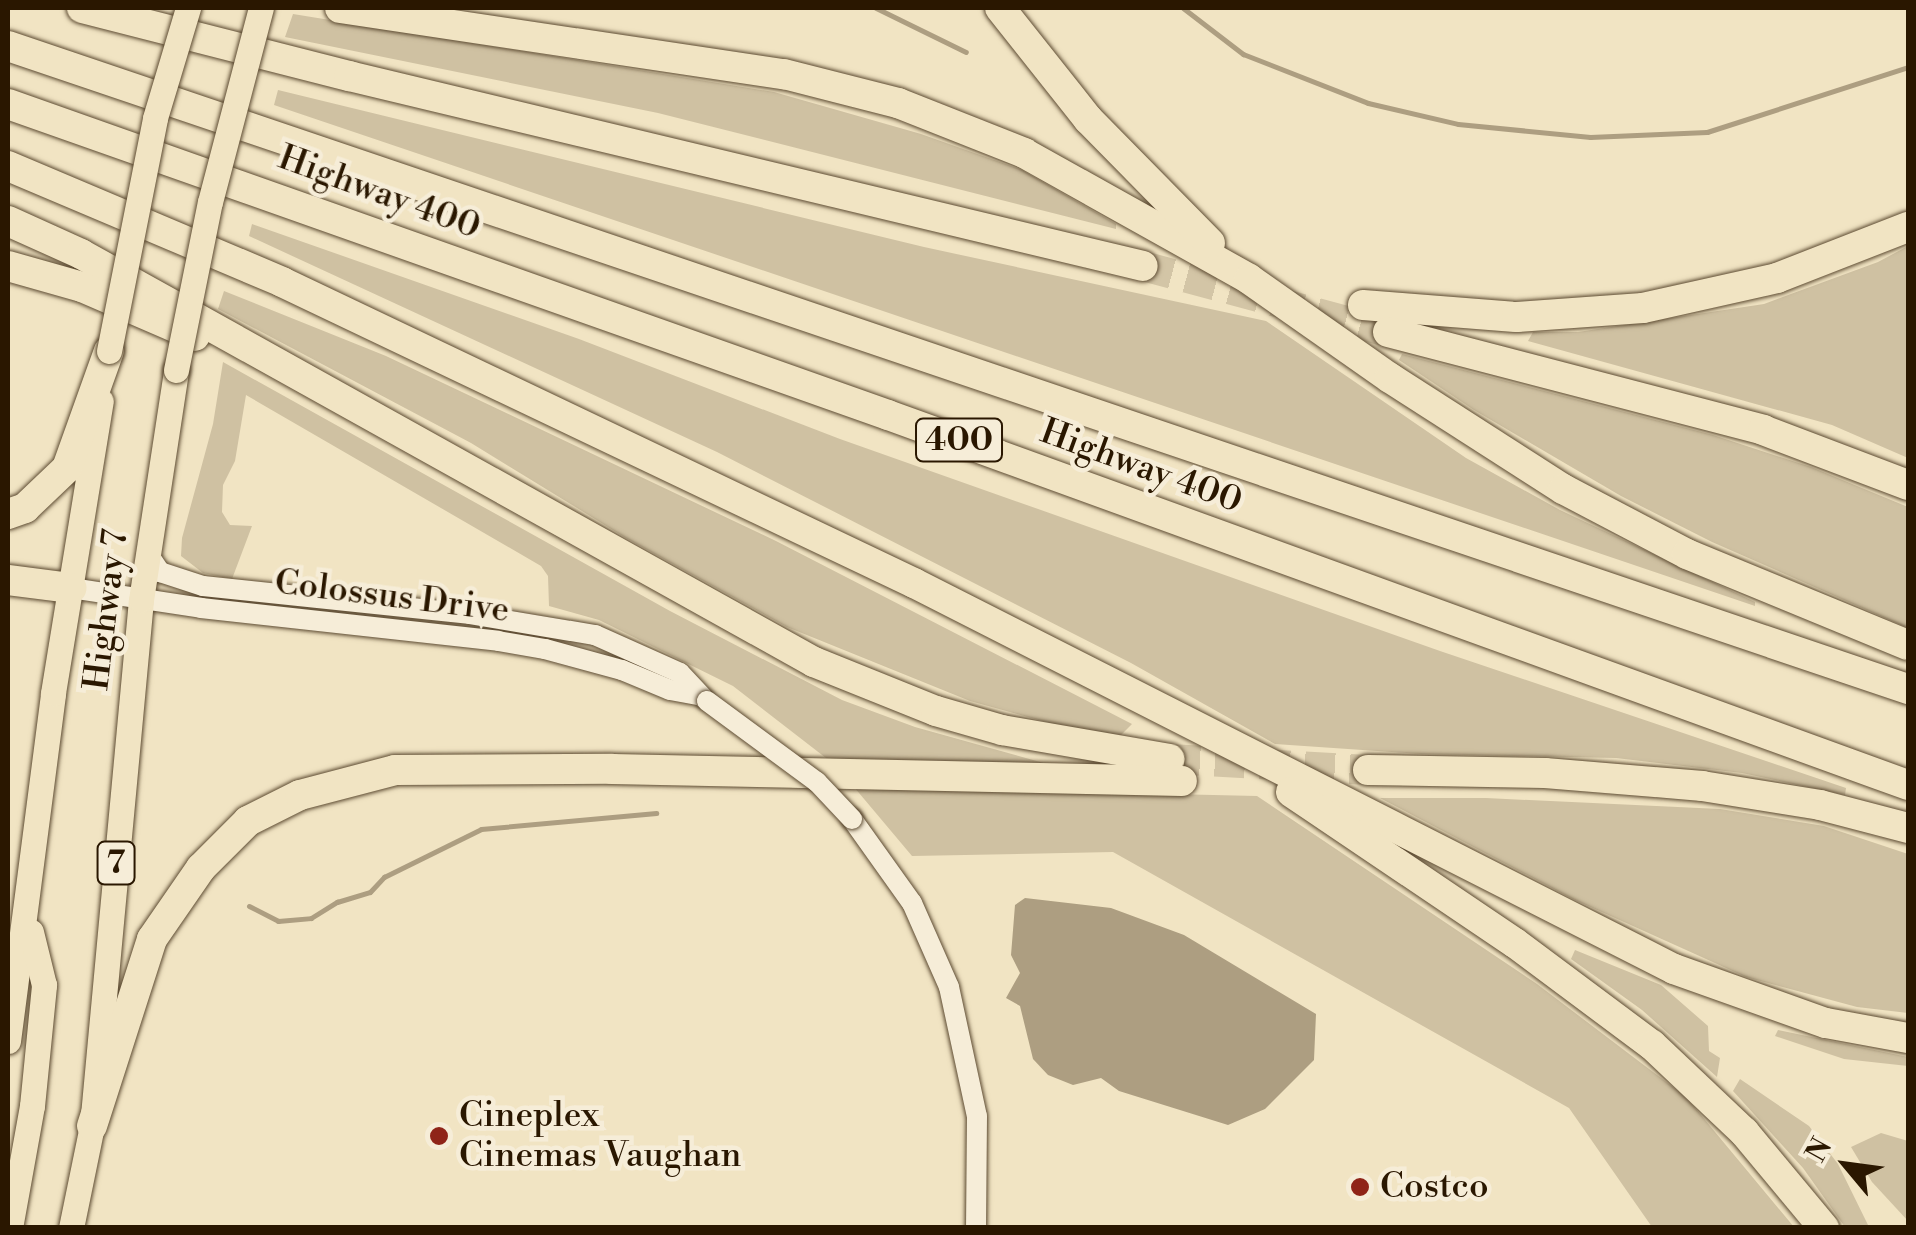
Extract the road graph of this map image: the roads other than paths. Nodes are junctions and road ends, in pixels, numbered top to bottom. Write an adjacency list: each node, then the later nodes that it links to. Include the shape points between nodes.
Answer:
1 (82, 8): 12 (highway)
2 (188, 8): 16 (main road, Highway 7, bridge, via 155,118)
3 (261, 8): 20 (main road, Highway 7 / 7, bridge, via 210,202)
4 (340, 8): 13 (highway, via 784,74 898,103 1024,153)
5 (1000, 8): 13 (highway, via 1098,130)
6 (8, 46): 26 (highway, Highway 400 / 400)
7 (8, 104): 29 (highway, Highway 400 / 400, via 870,408)
8 (8, 166): 27 (highway, via 300,290 914,583)
9 (8, 221): 17 (highway)
10 (1908, 227): 14 (highway, via 1777,278 1643,308 1517,317)
11 (8, 266): 17 (highway, via 82,287 228,351)
12 (1142, 266)
13 (1249, 280): 25 (highway, via 1563,489 1687,554)
14 (1363, 305)
15 (1388, 332): 18 (highway, via 1748,426)
16 (109, 351): 19 (highway, via 67,468 26,508); 22 (main road, Highway 7)
17 (265, 355): 34 (highway, via 814,662 936,711 1176,770 395,770 300,795 248,821 201,868 152,939)
18 (1908, 484)
19 (8, 514)
20 (148, 554): 23 (main road, Highway 7 / 7); 24 (street, Colossus Drive, via 160,572)
21 (8, 580): 22 (highway)
22 (71, 588): 23 (street, Colossus Drive); 31 (main road, Highway 7)
23 (141, 600): 24 (street, Colossus Drive, via 201,608); 34 (main road, Highway 7 / 7)
24 (246, 603): 37 (street, Colossus Drive, bridge, via 545,648 622,670 703,698 818,782 912,904 949,987 978,1116)
25 (1908, 645)
26 (1908, 689)
27 (1184, 724): 32 (highway, via 1674,969 1811,1018); 38 (highway, via 1515,943 1652,1045 1744,1132)
28 (1368, 770): 30 (highway, via 1563,774 1702,786)
29 (1908, 786)
30 (1908, 828)
31 (27, 917): 33 (main road, Highway 7); 35 (main road, via 44,986)
32 (1908, 1038)
33 (8, 1041)
34 (92, 1126): 36 (main road, Highway 7 / 7)
35 (10, 1228)
36 (71, 1228)
37 (976, 1228)
38 (1824, 1228)

